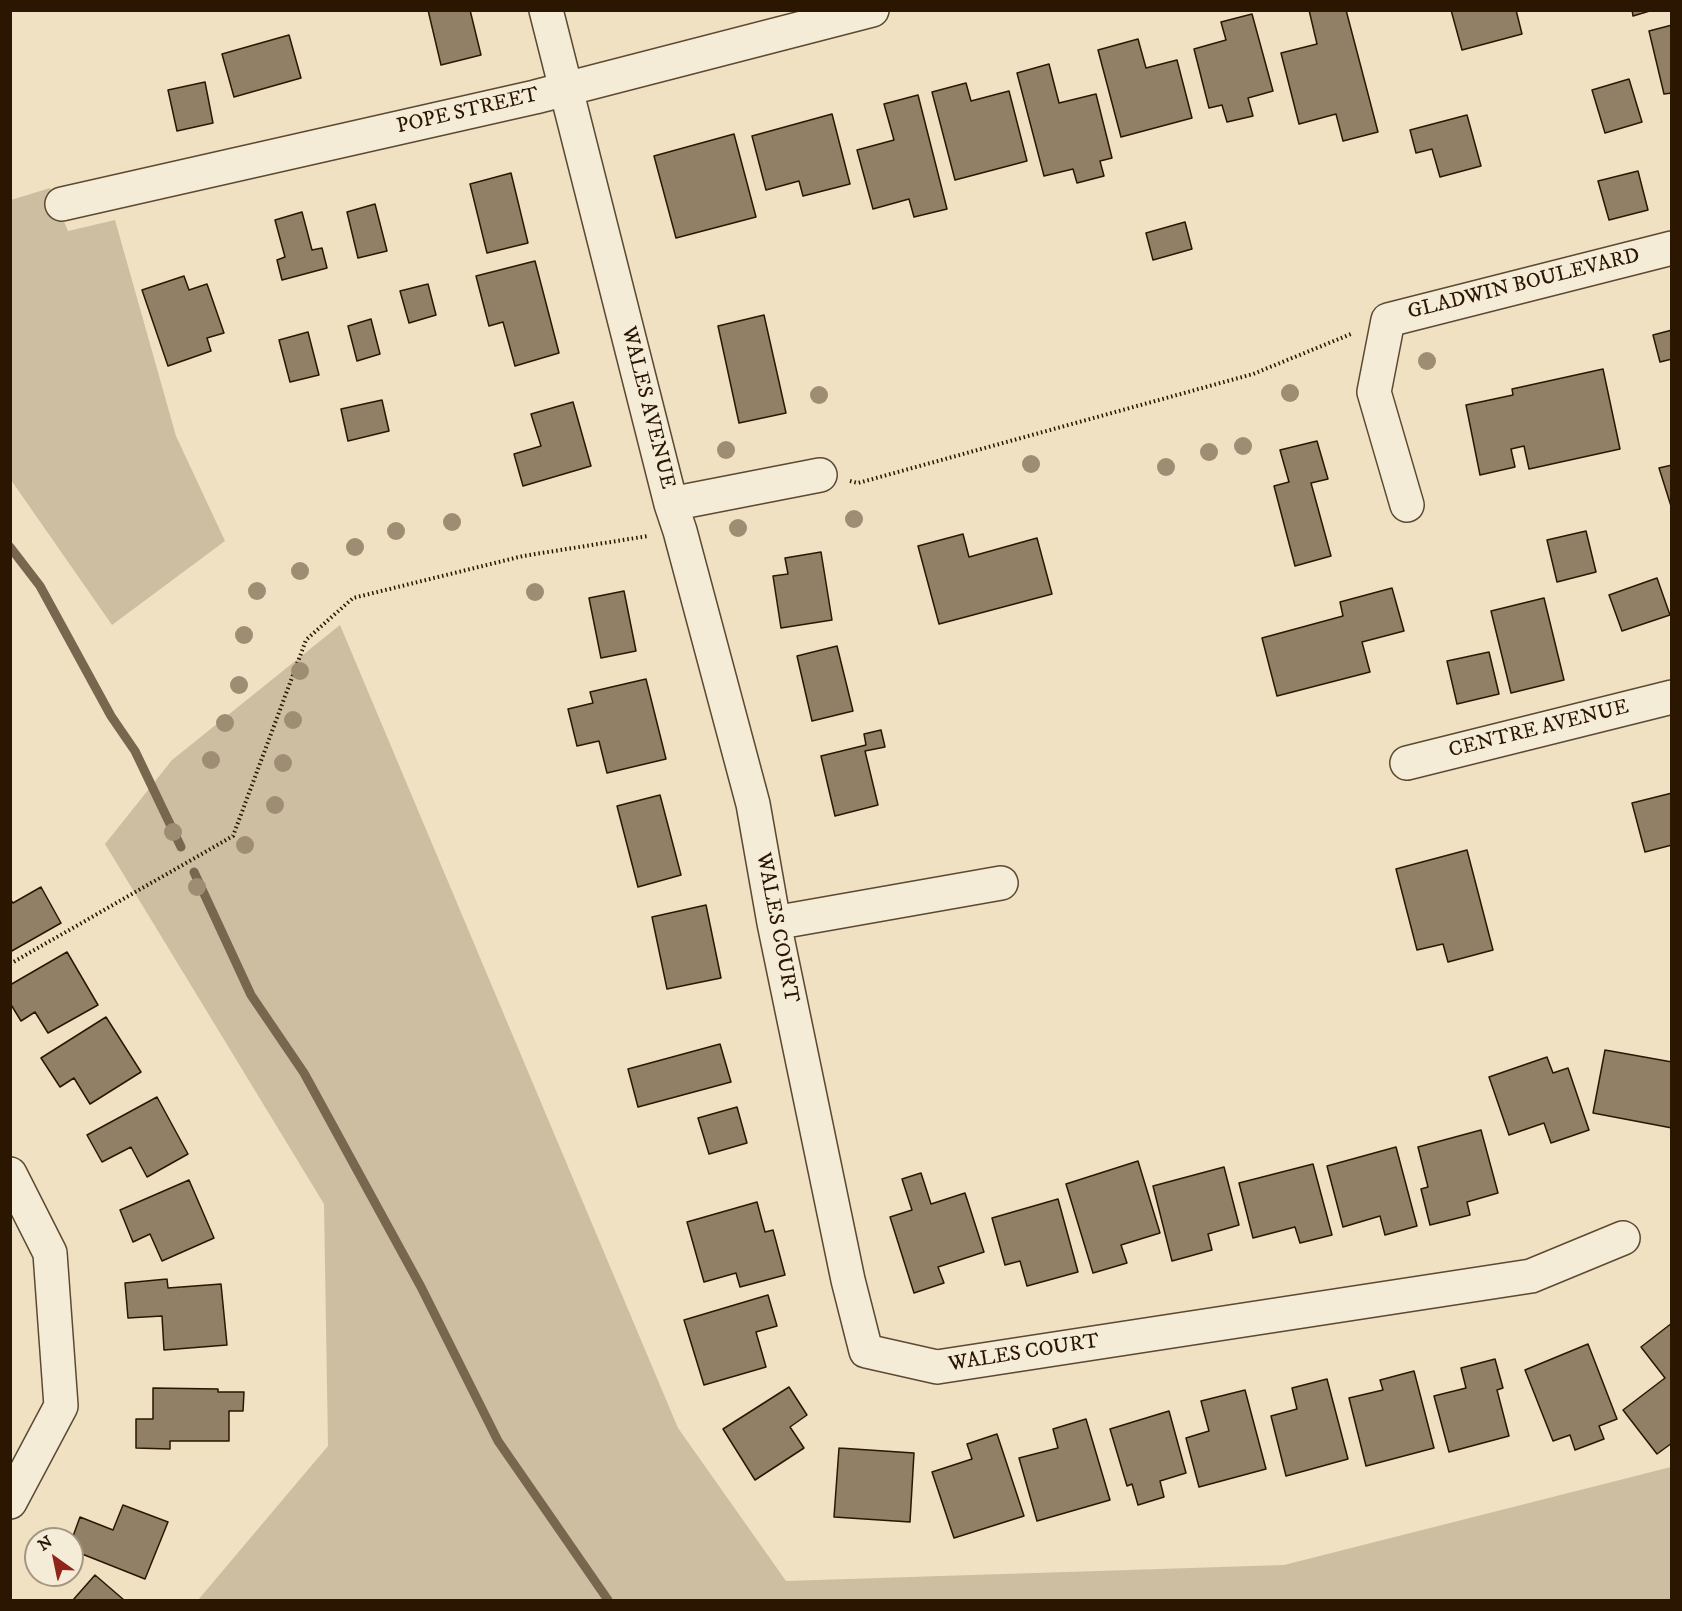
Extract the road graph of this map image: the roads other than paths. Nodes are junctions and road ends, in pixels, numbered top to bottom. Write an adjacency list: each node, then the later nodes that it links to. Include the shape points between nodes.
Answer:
1 (546, 10): 3 (street, WALES AVENUE)
2 (872, 10): 3 (street, POPE STREET)
3 (566, 88): 4 (street, POPE STREET); 8 (street, WALES AVENUE)
4 (62, 204)
5 (1671, 248): 7 (street, GLADWIN BOULEVARD, via 1388,320 1374,392)
6 (820, 475): 8 (street)
7 (1407, 505)
8 (675, 517): 11 (street, WALES AVENUE)
9 (1671, 697): 10 (street, CENTRE AVENUE)
10 (1407, 763)
11 (753, 804): 13 (street, WALES COURT)
12 (1001, 883): 13 (street)
13 (774, 923): 15 (street, WALES COURT, via 866,1351 937,1367 1531,1276)
14 (10, 1174): 16 (street, via 50,1253 61,1406)
15 (1623, 1238)
16 (10, 1502)

